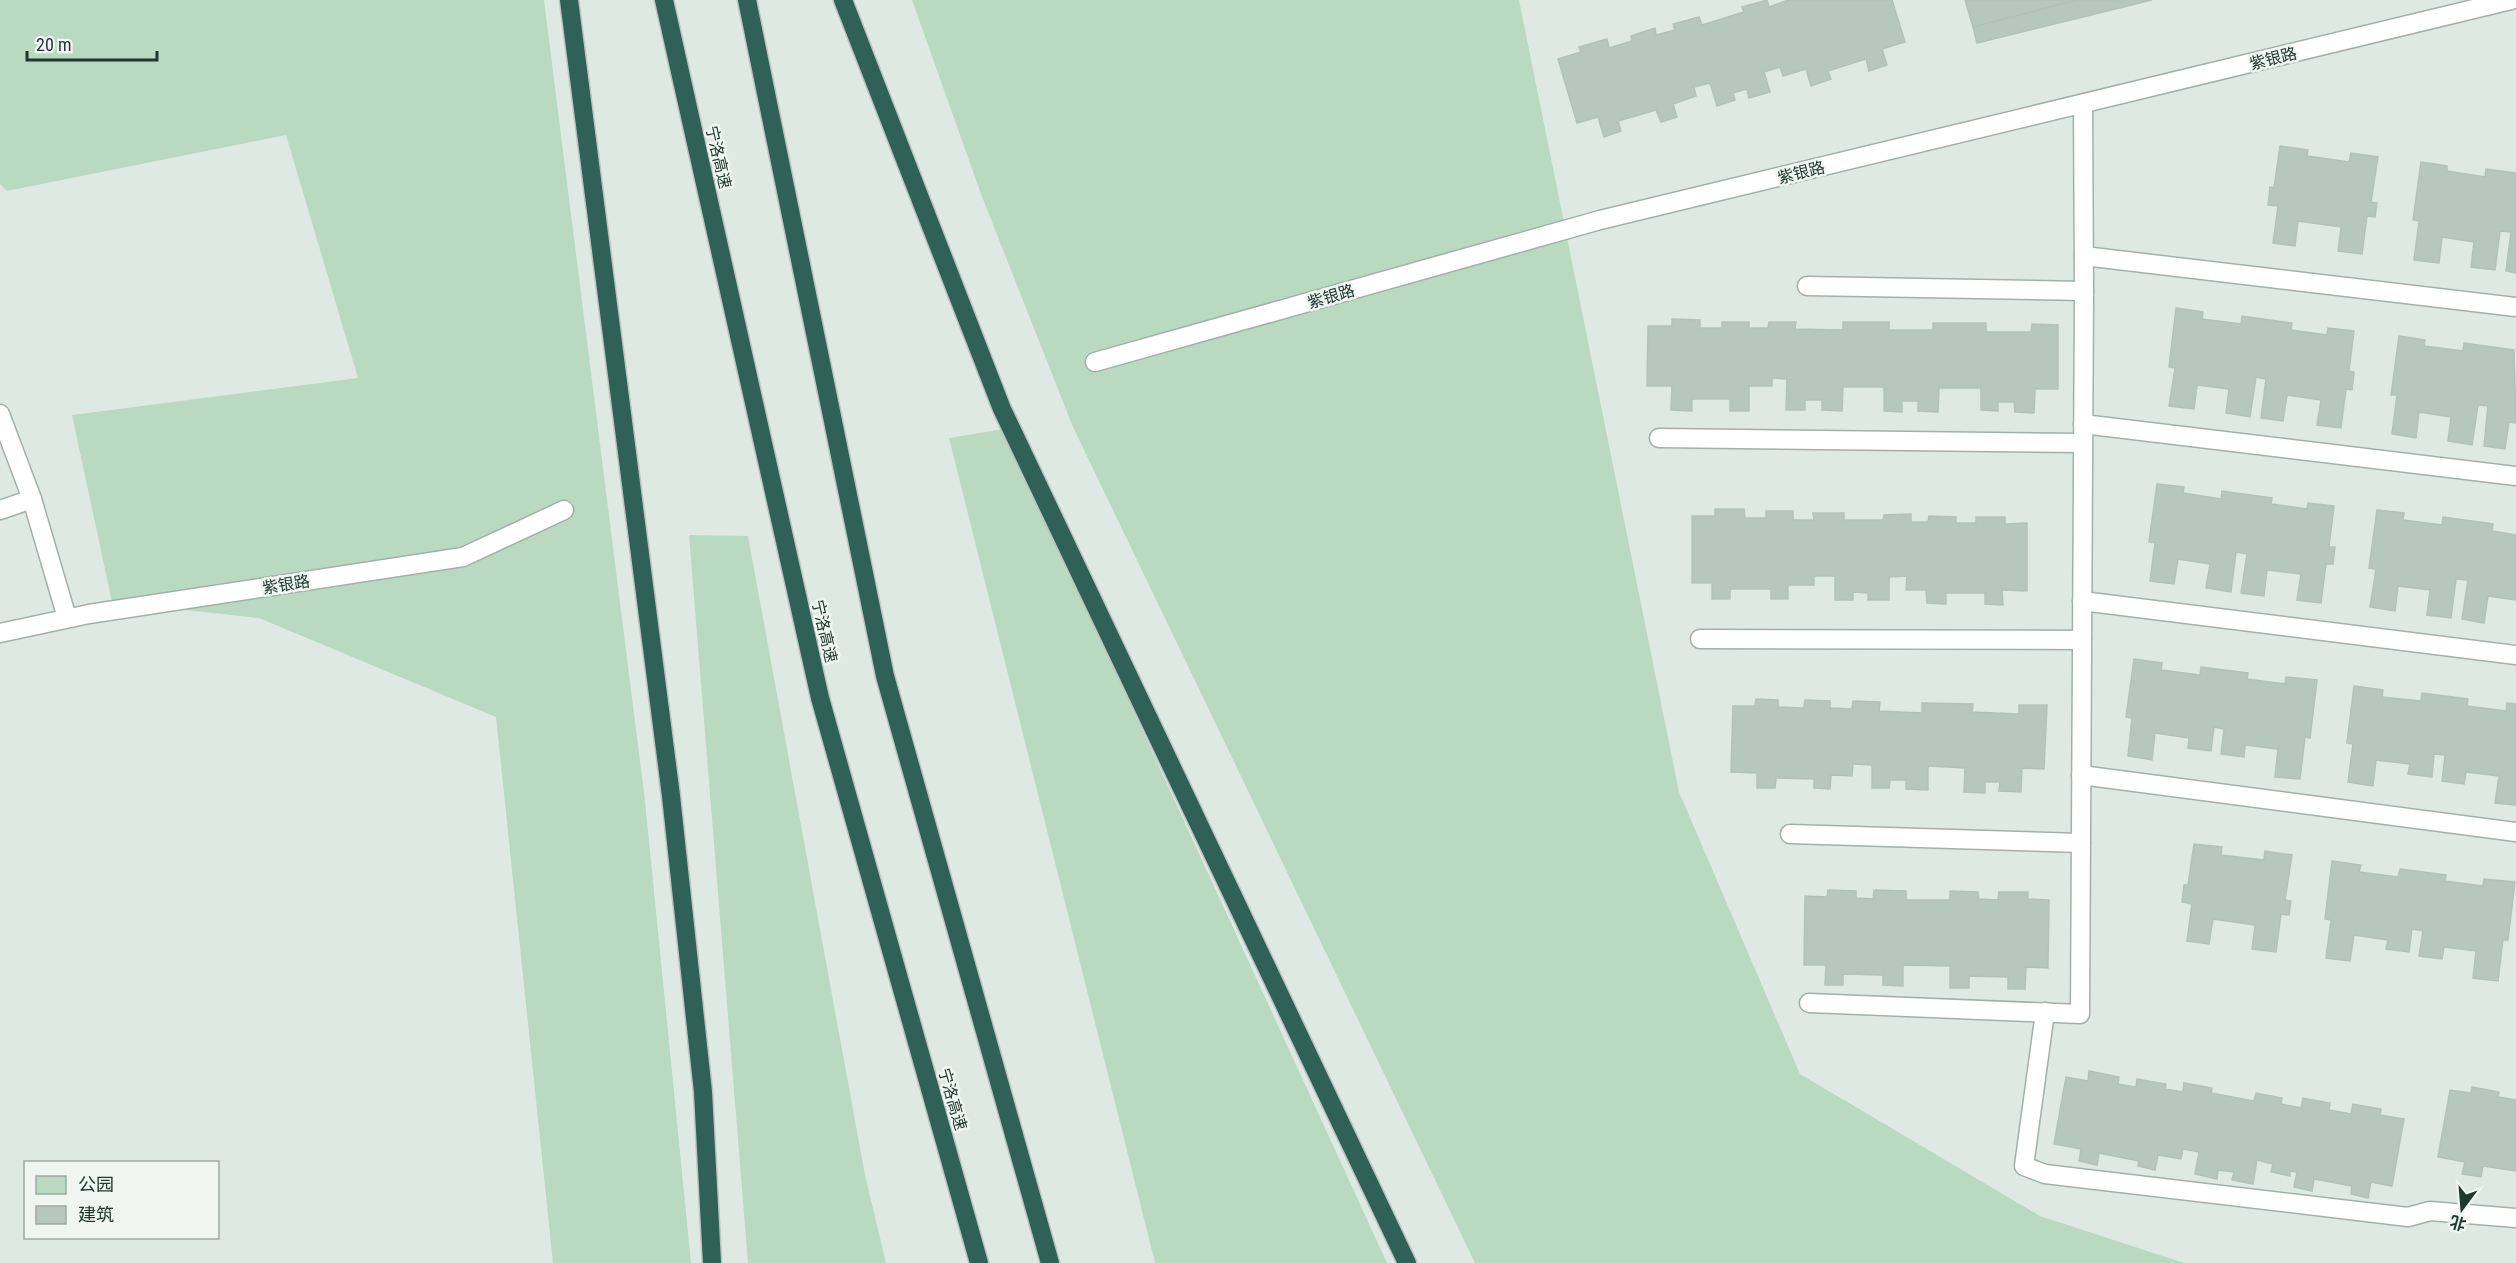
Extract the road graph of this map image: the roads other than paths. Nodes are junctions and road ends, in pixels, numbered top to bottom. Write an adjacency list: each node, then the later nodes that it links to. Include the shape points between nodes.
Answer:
1 (569, 0): 33 (highway, via 671,796 703,1092)
2 (664, 0): 34 (highway, 宁洛高速, via 820,698)
3 (747, 0): 35 (highway, via 885,676)
4 (843, 0): 36 (highway, via 1002,409)
5 (2511, 0): 6 (lane, 紫银路)
6 (2082, 104): 7 (lane); 11 (lane, 紫银路, via 1600,220)
7 (2084, 256): 9 (lane); 10 (lane)
8 (1807, 286): 9 (lane)
9 (2084, 291): 13 (lane)
10 (2516, 307)
11 (1095, 362)
12 (0, 414): 17 (lane)
13 (2083, 424): 15 (lane); 16 (lane)
14 (1659, 438): 15 (lane)
15 (2083, 443): 20 (lane)
16 (2516, 476)
17 (32, 499): 18 (lane); 21 (lane)
18 (0, 510)
19 (564, 510): 21 (lane, 紫银路, via 463,557)
20 (2082, 601): 24 (lane); 25 (lane)
21 (68, 618): 22 (lane, 紫银路)
22 (0, 633)
23 (1700, 639): 24 (lane)
24 (2082, 640): 26 (lane)
25 (2516, 656)
26 (2081, 775): 27 (lane); 29 (lane)
27 (2516, 832)
28 (1790, 834): 29 (lane)
29 (2081, 843): 31 (lane, via 2080,1014)
30 (1809, 1003): 31 (lane)
31 (2045, 1012): 32 (lane, via 2024,1166 2045,1174 2408,1217 2430,1211)
32 (2516, 1218)
33 (712, 1263)
34 (979, 1263)
35 (1050, 1263)
36 (1407, 1263)

